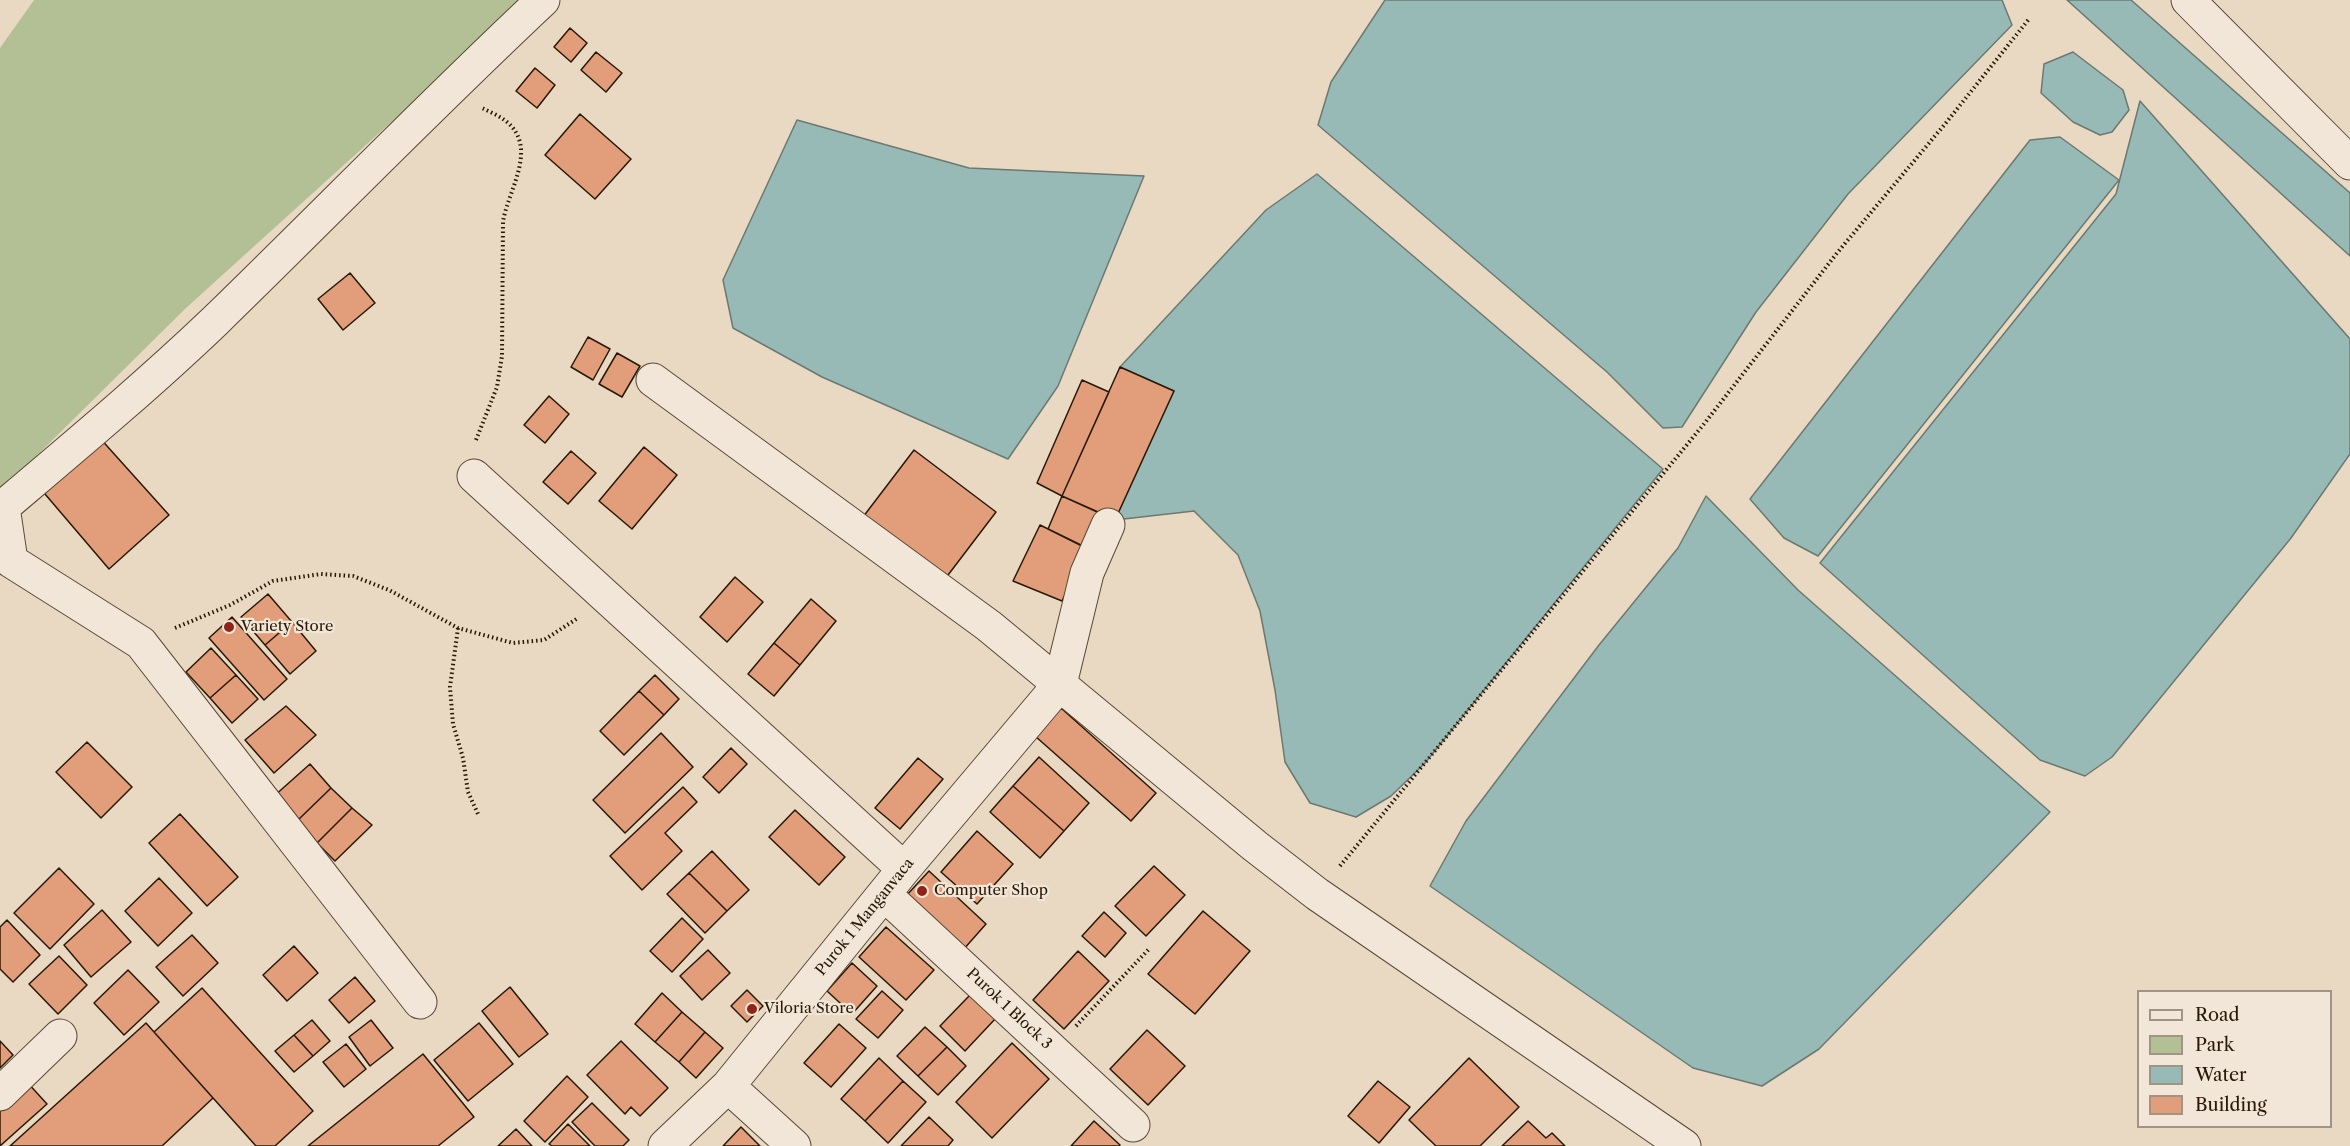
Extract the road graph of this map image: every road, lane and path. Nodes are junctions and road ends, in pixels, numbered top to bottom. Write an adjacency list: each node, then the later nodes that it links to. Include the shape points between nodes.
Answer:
1 (543, 0): 4 (street)
2 (2188, 0): 5 (street)
3 (2028, 19): 17 (path, via 1704,424)
4 (448, 89): 7 (path, via 505,120 521,141 522,156 503,221 502,356 497,387 472,458); 9 (street, via 214,322 3,507)
5 (2350, 163)
6 (653, 380): 13 (street, via 989,626)
7 (474, 476): 10 (street)
8 (1108, 525): 13 (street, via 1088,573)
9 (5, 565): 12 (street)
10 (603, 594): 11 (path, via 573,623 544,640 513,643); 15 (street)
11 (458, 628): 12 (path, via 389,590 353,576 321,574 273,581 230,605); 14 (path, via 450,687 453,724 468,792)
12 (141, 643): 19 (street)
13 (1060, 684): 15 (street, Purok 1 Manganvaca); 17 (street)
14 (478, 814)
15 (904, 869): 16 (street, Purok 1 Manganvaca)
16 (884, 894): 21 (street, Purok 1 Block 3); 22 (street, Purok 1 Manganvaca)
17 (1317, 894): 27 (street)
18 (1149, 950): 21 (path)
19 (420, 1002)
20 (60, 1036): 23 (street)
21 (1053, 1050): 24 (street, Purok 1 Block 3)
22 (728, 1086): 25 (street, Purok 1 Manganvaca); 26 (street)
23 (0, 1094)
24 (1133, 1125)
25 (666, 1146)
26 (794, 1146)
27 (1684, 1146)

